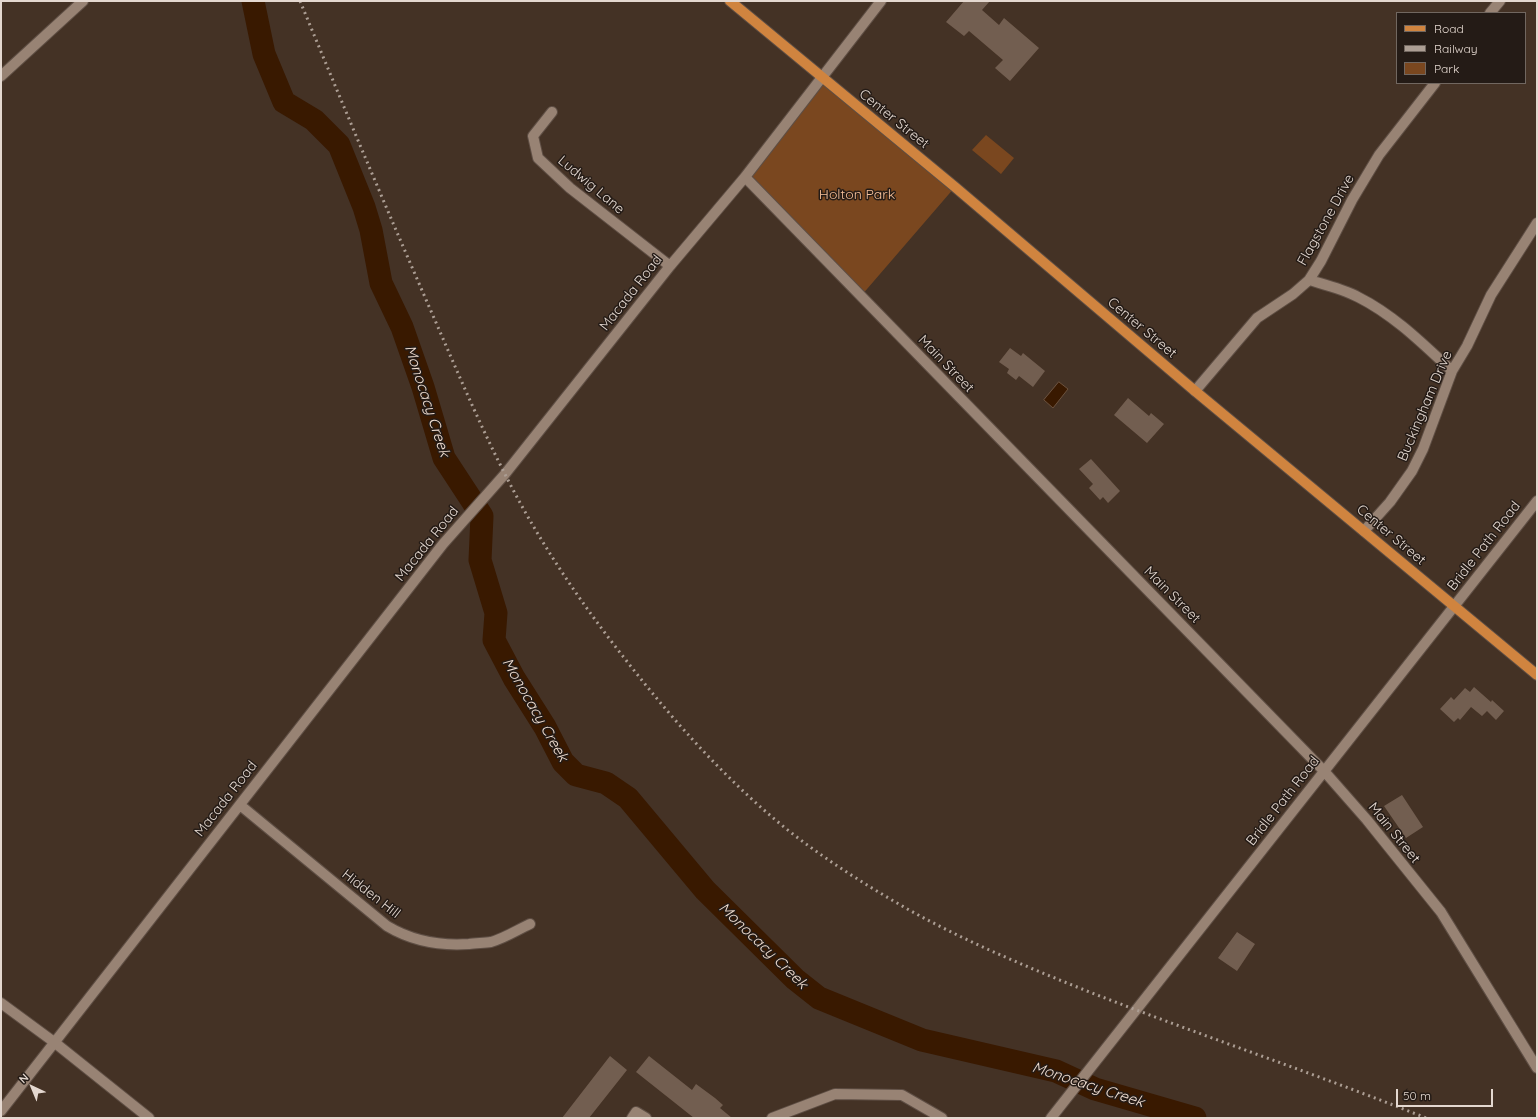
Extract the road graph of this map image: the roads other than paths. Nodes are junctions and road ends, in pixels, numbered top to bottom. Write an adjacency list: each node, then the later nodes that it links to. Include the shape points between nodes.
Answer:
1 (730, 1): 7 (main road, Center Street)
2 (881, 1): 7 (street, Macada Road)
3 (1500, 1): 5 (street)
4 (79, 2): 6 (street)
5 (1491, 12)
6 (1, 76)
7 (821, 77): 10 (street, Macada Road); 15 (main road, Center Street, via 955,187)
8 (1434, 84): 13 (street, Flagstone Drive, via 1379,155)
9 (552, 112): 12 (street, Ludwig Lane, via 533,136 538,158 570,188)
10 (745, 177): 12 (street, Macada Road); 20 (street, Main Street)
11 (1537, 223): 14 (street, Buckingham Drive, via 1491,295)
12 (670, 266): 21 (street, Macada Road, via 496,484 443,544)
13 (1309, 280): 14 (street, via 1357,296 1375,306 1392,317); 15 (street, Flagstone Drive, via 1257,318)
14 (1452, 371): 17 (street, Buckingham Drive, via 1423,449 1412,471 1390,502)
15 (1194, 391): 17 (main road, Center Street)
16 (1537, 501): 18 (street, Bridle Path Road)
17 (1364, 531): 18 (main road, Center Street)
18 (1454, 607): 19 (main road, Center Street); 20 (street, Bridle Path Road)
19 (1537, 675)
20 (1324, 771): 25 (street, Main Street, via 1441,912); 32 (street, Bridle Path Road)
21 (240, 805): 22 (street, Hidden Hill, via 386,926 396,931 418,940 456,945 489,942); 24 (street, Macada Road)
22 (530, 924)
23 (1, 1003): 24 (street)
24 (54, 1042): 26 (street, Macada Road); 27 (street)
25 (1537, 1068)
26 (1, 1111)
27 (149, 1118)
28 (632, 1118): 29 (street, via 636,1112)
29 (646, 1118)
30 (772, 1118): 31 (street, via 835,1094 902,1095)
31 (942, 1118)
32 (1051, 1118)

